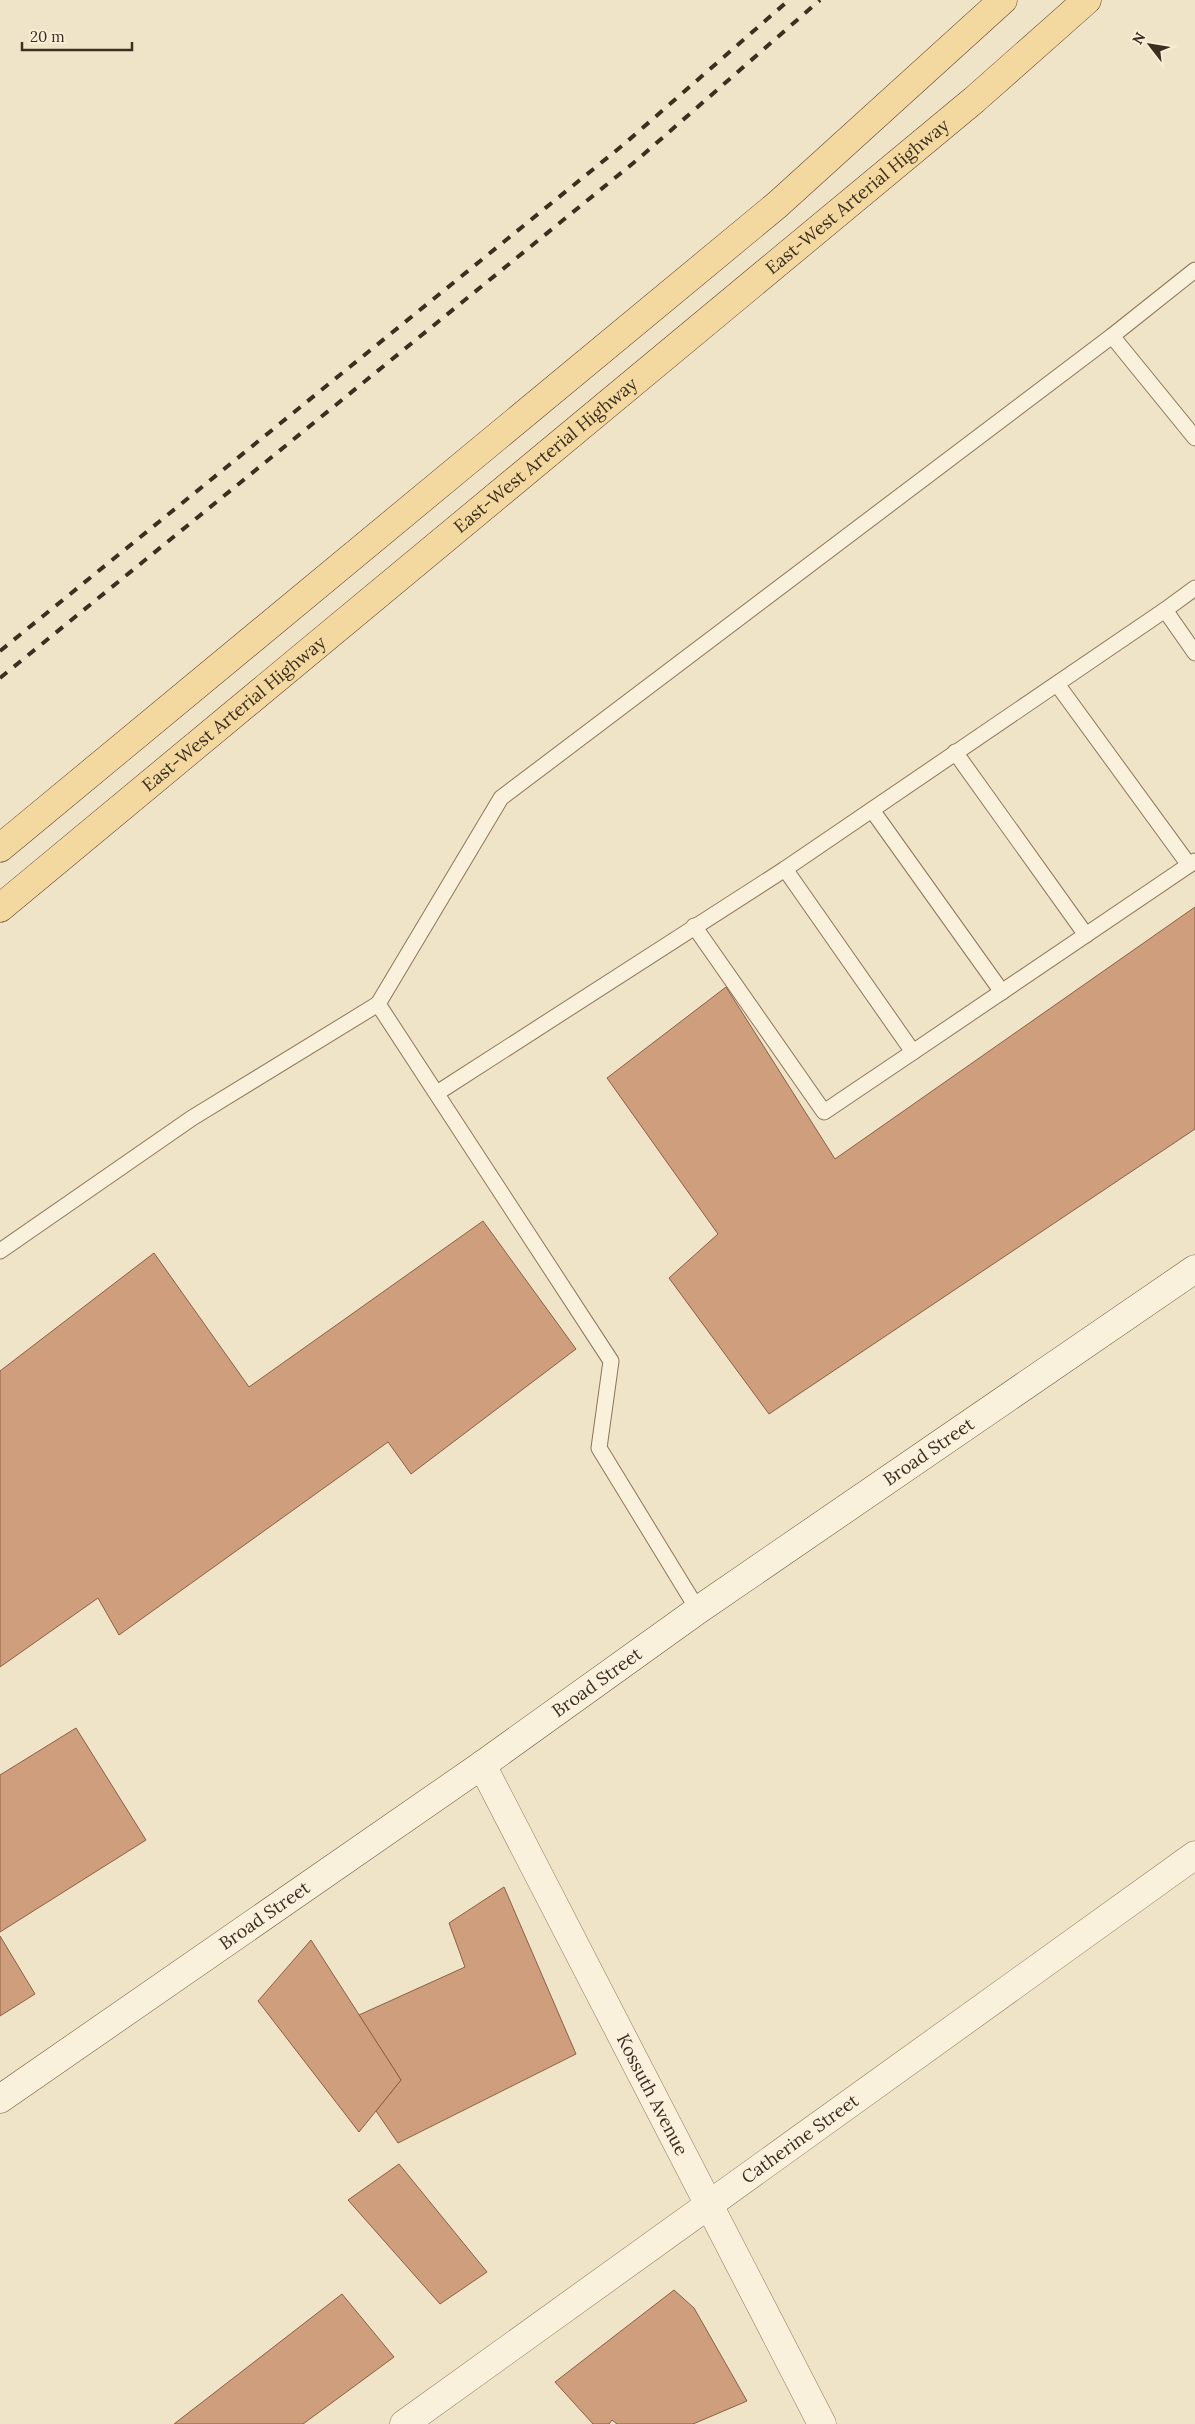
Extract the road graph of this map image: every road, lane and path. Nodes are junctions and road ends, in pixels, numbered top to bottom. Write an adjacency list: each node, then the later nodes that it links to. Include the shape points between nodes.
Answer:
1 (1003, 0): 12 (main road, via 777,205)
2 (1087, 0): 15 (main road, East-West Arterial Highway, via 974,100)
3 (1195, 270): 4 (lane)
4 (1112, 336): 5 (lane); 19 (lane, via 501,798)
5 (1195, 438)
6 (1195, 588): 7 (lane)
7 (1165, 610): 8 (lane); 9 (lane)
8 (1195, 652)
9 (1057, 684): 10 (lane); 13 (lane)
10 (955, 752): 11 (lane); 17 (lane)
11 (872, 810): 14 (lane); 18 (lane)
12 (0, 848)
13 (1192, 863): 17 (lane)
14 (785, 869): 16 (lane); 20 (lane)
15 (0, 908)
16 (694, 926): 20 (lane, via 824,1112); 21 (lane)
17 (1086, 936): 18 (lane)
18 (1002, 992): 20 (lane)
19 (378, 1004): 21 (lane); 22 (lane, via 192,1118)
20 (913, 1052)
21 (437, 1093): 24 (lane, via 611,1360 599,1448)
22 (0, 1251)
23 (1195, 1269): 24 (street, Broad Street)
24 (698, 1610): 25 (street, Broad Street)
25 (482, 1766): 27 (street, Broad Street); 28 (street, Kossuth Avenue)
26 (1195, 1855): 28 (street, Catherine Street)
27 (0, 2099)
28 (709, 2207): 29 (street, Catherine Street); 30 (street, Kossuth Avenue)
29 (404, 2424)
30 (822, 2424)

